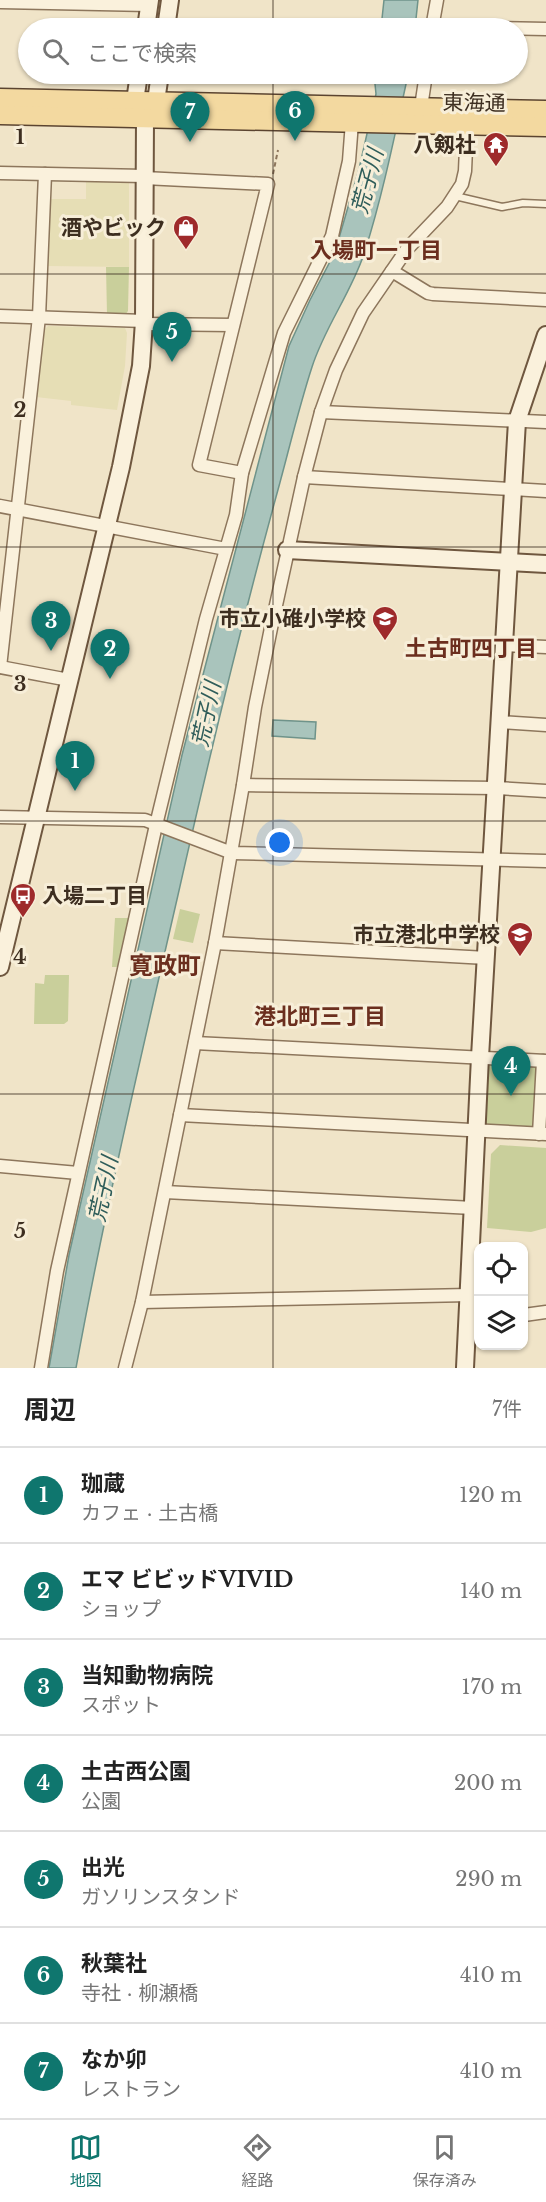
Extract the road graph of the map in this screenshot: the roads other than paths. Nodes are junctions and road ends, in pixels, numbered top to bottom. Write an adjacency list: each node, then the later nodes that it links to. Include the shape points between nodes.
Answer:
1 (170, 0): 6 (street)
2 (437, 0): 7 (street)
3 (0, 2): 4 (street)
4 (150, 2): 5 (street)
5 (148, 18)
6 (167, 18)
7 (434, 18)
8 (528, 28): 9 (street)
9 (546, 28)
10 (138, 84): 14 (street)
11 (159, 84): 15 (street)
12 (421, 84): 17 (street)
13 (0, 98): 14 (main road)
14 (135, 101): 15 (main road); 20 (street)
15 (156, 101): 19 (main road); 20 (street)
16 (546, 110): 17 (main road, 東海通)
17 (408, 113): 19 (main road); 21 (main road, 東海通)
18 (0, 115): 20 (main road)
19 (363, 117): 20 (main road); 39 (street, via 332,236 284,333)
20 (145, 118): 25 (street)
21 (466, 125): 22 (main road, 東海通); 26 (street, via 465,171)
22 (546, 127)
23 (0, 172): 24 (street)
24 (45, 174): 25 (street); 31 (street)
25 (144, 177): 32 (street); 33 (street, via 268,184)
26 (455, 196): 27 (lane, via 502,207); 28 (street)
27 (546, 204)
28 (392, 271): 29 (street, via 433,294); 36 (street, via 349,339)
29 (546, 300)
30 (0, 316): 31 (street)
31 (39, 317): 32 (street); 44 (street)
32 (144, 322): 33 (street); 45 (street, via 135,405)
33 (233, 325): 39 (street, via 199,465)
34 (546, 335): 35 (street)
35 (542, 362): 37 (street)
36 (321, 412): 37 (street); 40 (street)
37 (517, 421): 38 (street); 41 (street)
38 (546, 422)
39 (242, 473): 46 (street)
40 (304, 477): 41 (street); 47 (street)
41 (513, 489): 42 (street); 48 (street)
42 (546, 491)
43 (0, 506): 44 (street)
44 (19, 509): 45 (street); 52 (street)
45 (106, 527): 46 (street); 53 (street)
46 (226, 549): 61 (street)
47 (287, 550): 48 (street); 56 (street)
48 (509, 562): 49 (street); 50 (street)
49 (546, 564)
50 (505, 645): 51 (street); 54 (street)
51 (546, 647)
52 (0, 667): 53 (street)
53 (69, 680): 60 (street)
54 (501, 722): 55 (street); 57 (street)
55 (546, 725)
56 (243, 785): 57 (street); 62 (street)
57 (497, 788): 58 (street); 63 (street)
58 (546, 791)
59 (0, 817): 60 (street)
60 (36, 818): 61 (street, via 145,820); 67 (street)
61 (159, 826): 62 (street); 75 (street)
62 (232, 853): 63 (street); 65 (street)
63 (493, 860): 64 (street); 66 (street)
64 (546, 861)
65 (215, 943): 66 (street); 68 (street)
66 (487, 958): 69 (street)
67 (0, 967)
68 (195, 1043): 69 (street); 71 (street)
69 (480, 1058): 70 (street); 72 (street)
70 (545, 1061): 73 (street)
71 (180, 1115): 72 (street); 76 (street)
72 (477, 1130): 73 (street); 77 (street)
73 (543, 1134)
74 (0, 1166): 75 (street)
75 (78, 1173): 83 (street)
76 (165, 1192): 77 (street); 79 (street)
77 (473, 1208): 78 (street)
78 (469, 1295): 79 (street); 82 (street)
79 (142, 1302): 84 (street)
80 (546, 1312): 81 (street)
81 (528, 1314)
82 (473, 1321): 85 (street)
83 (41, 1368)
84 (125, 1368)
85 (465, 1368)

